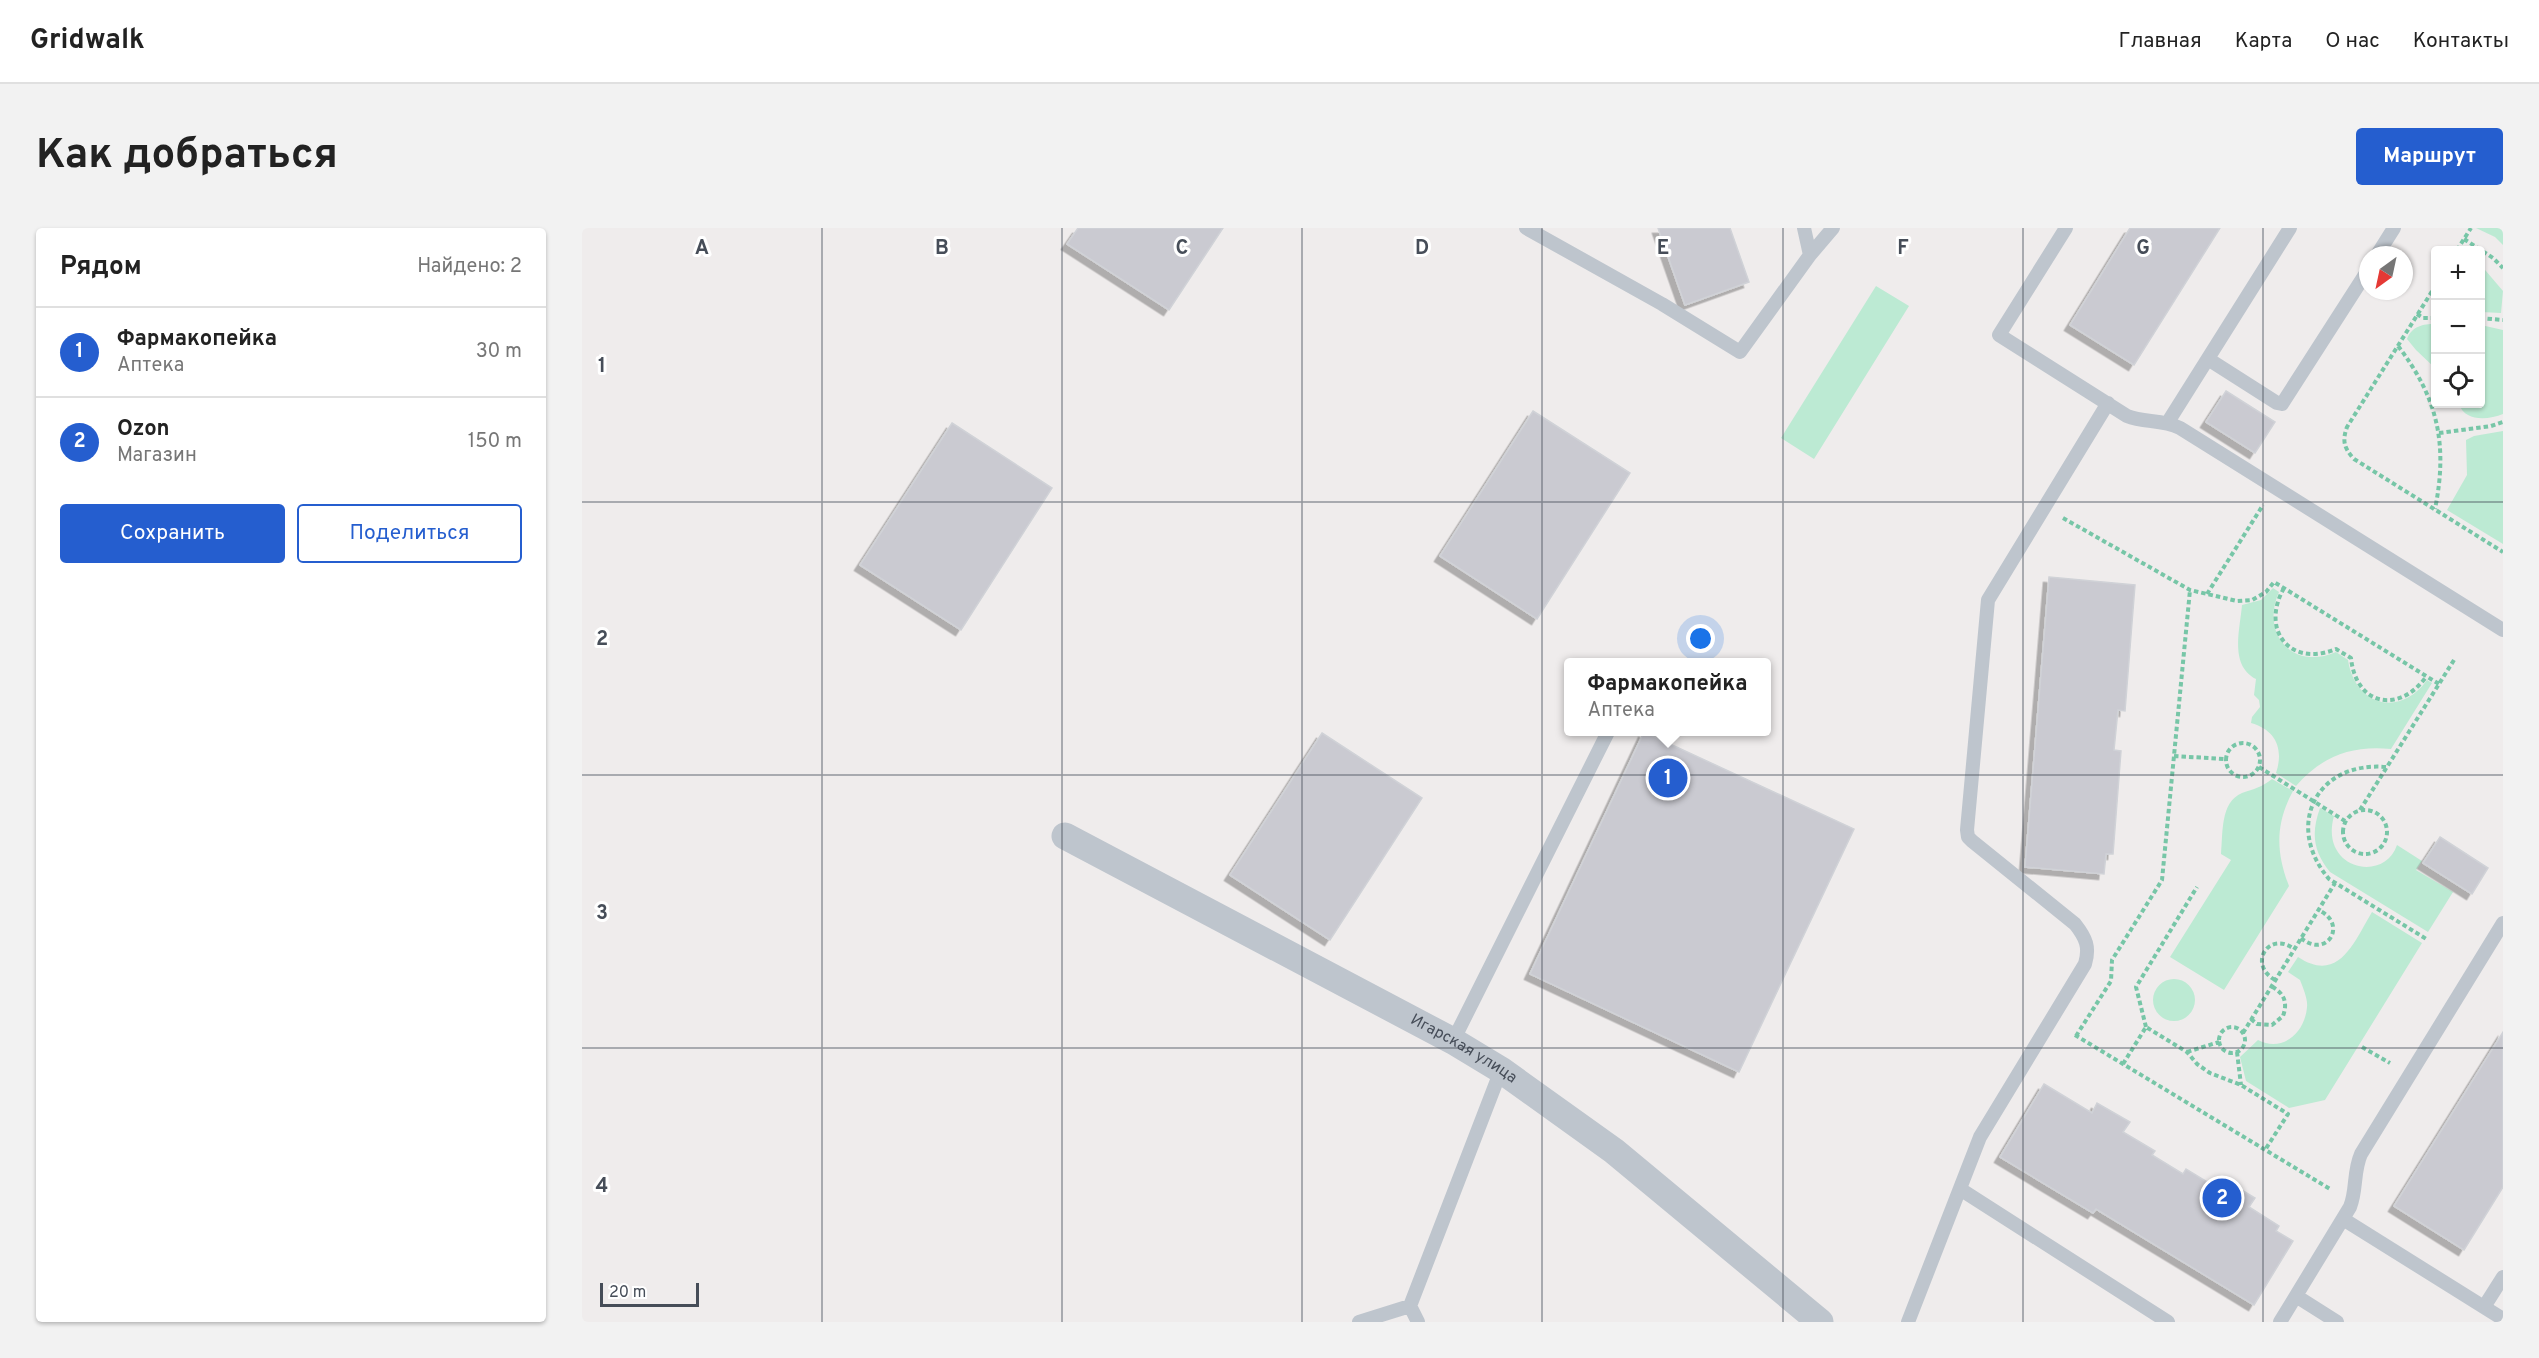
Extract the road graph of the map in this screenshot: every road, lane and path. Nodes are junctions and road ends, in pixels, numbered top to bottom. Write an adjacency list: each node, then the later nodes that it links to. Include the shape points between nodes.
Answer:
1 (1526, 228): 11 (lane, via 1740,352)
2 (1804, 228): 11 (lane)
3 (1833, 228): 11 (lane)
4 (2066, 228): 21 (lane, via 1999,335)
5 (2290, 228): 20 (lane)
6 (2394, 228): 9 (lane)
7 (2471, 228): 8 (path)
8 (2464, 239): 10 (path); 12 (path)
9 (2383, 246)
10 (2460, 246)
11 (1810, 255)
12 (2503, 268)
13 (2359, 284): 20 (lane, via 2282,404)
14 (2431, 293): 15 (path)
15 (2417, 315): 16 (path); 19 (path)
16 (2431, 318)
17 (2485, 318): 18 (path)
18 (2503, 320)
19 (2397, 346): 24 (path, via 2425,386); 27 (path, via 2347,427 2343,438 2345,450)
20 (2208, 359): 22 (lane)
21 (2108, 403): 22 (lane, via 2135,419); 26 (lane)
22 (2168, 422): 25 (lane)
23 (2503, 422): 24 (path)
24 (2439, 433): 27 (path, via 2442,459)
25 (2274, 487): 31 (path); 32 (lane)
26 (2044, 507): 30 (path); 55 (lane, via 1988,600 1967,830 1972,841 2075,924 2086,939 2085,964)
27 (2435, 509): 28 (path)
28 (2503, 552)
29 (2284, 588): 31 (path, via 2274,582 2252,600 2237,602); 34 (path); 34 (path, via 2275,617 2277,629 2291,648 2313,656 2336,650 2351,658 2352,673 2359,685 2381,699 2406,697)
30 (2190, 590): 31 (path); 37 (path)
31 (2207, 594)
32 (2503, 630)
33 (2454, 660): 35 (path)
34 (2426, 677): 35 (path)
35 (2439, 684): 40 (path)
36 (1606, 736): 59 (lane)
37 (2174, 756): 38 (path); 58 (path, via 2162,880 2112,960 2111,981)
38 (2225, 759): 39 (path, via 2233,775 2251,776); 39 (path, via 2228,750 2244,742 2259,752)
39 (2259, 767): 41 (path)
40 (2386, 767): 41 (path, via 2353,769 2337,776); 42 (path)
41 (2315, 802): 43 (path); 45 (path, via 2309,818 2311,851 2318,866)
42 (2360, 810): 43 (path); 43 (path, via 2372,810 2386,824 2388,834 2378,851 2358,854 2350,849 2344,840)
43 (2345, 821)
44 (1065, 836): 59 (street, Игарская улица)
45 (2335, 883): 47 (path); 50 (path)
46 (2197, 887): 56 (path, via 2136,987)
47 (2318, 910): 49 (path); 49 (path, via 2332,920 2332,936 2317,946)
48 (2503, 923): 66 (lane)
49 (2301, 939): 51 (path)
50 (2428, 940)
51 (2294, 949): 52 (path); 52 (path, via 2279,943 2265,951 2262,969)
52 (2275, 980): 53 (path)
53 (2271, 986): 54 (path); 54 (path, via 2283,995 2283,1016 2272,1025 2257,1024)
54 (2251, 1019): 57 (path)
55 (2051, 1021): 58 (path); 69 (lane, via 1980,1137)
56 (2146, 1027): 62 (path); 64 (path)
57 (2243, 1033): 60 (path, via 2235,1026 2227,1027 2220,1032); 63 (path, via 2243,1047)
58 (2076, 1036): 64 (path)
59 (1453, 1041): 65 (street, Игарская улица)
60 (2219, 1042): 62 (path); 63 (path, via 2228,1053)
61 (2362, 1047): 66 (path)
62 (2187, 1052): 67 (path, via 2210,1073)
63 (2236, 1052): 67 (path)
64 (2123, 1064): 68 (path)
65 (1501, 1070): 74 (lane); 79 (street, Игарская улица, via 1614,1151)
66 (2410, 1076): 71 (lane, via 2361,1154 2353,1198)
67 (2241, 1085): 68 (path, via 2288,1114)
68 (2265, 1150): 70 (path)
69 (1960, 1189): 80 (lane); 81 (lane)
70 (2331, 1190)
71 (2343, 1219): 73 (lane); 75 (lane)
72 (2503, 1277): 75 (lane)
73 (2296, 1296): 82 (lane); 83 (lane)
74 (1410, 1306): 77 (lane); 78 (lane)
75 (2484, 1307): 76 (lane)
76 (2503, 1319)
77 (1359, 1322)
78 (1418, 1322)
79 (1821, 1322)
80 (1908, 1322)
81 (2168, 1322)
82 (2280, 1322)
83 (2337, 1322)

